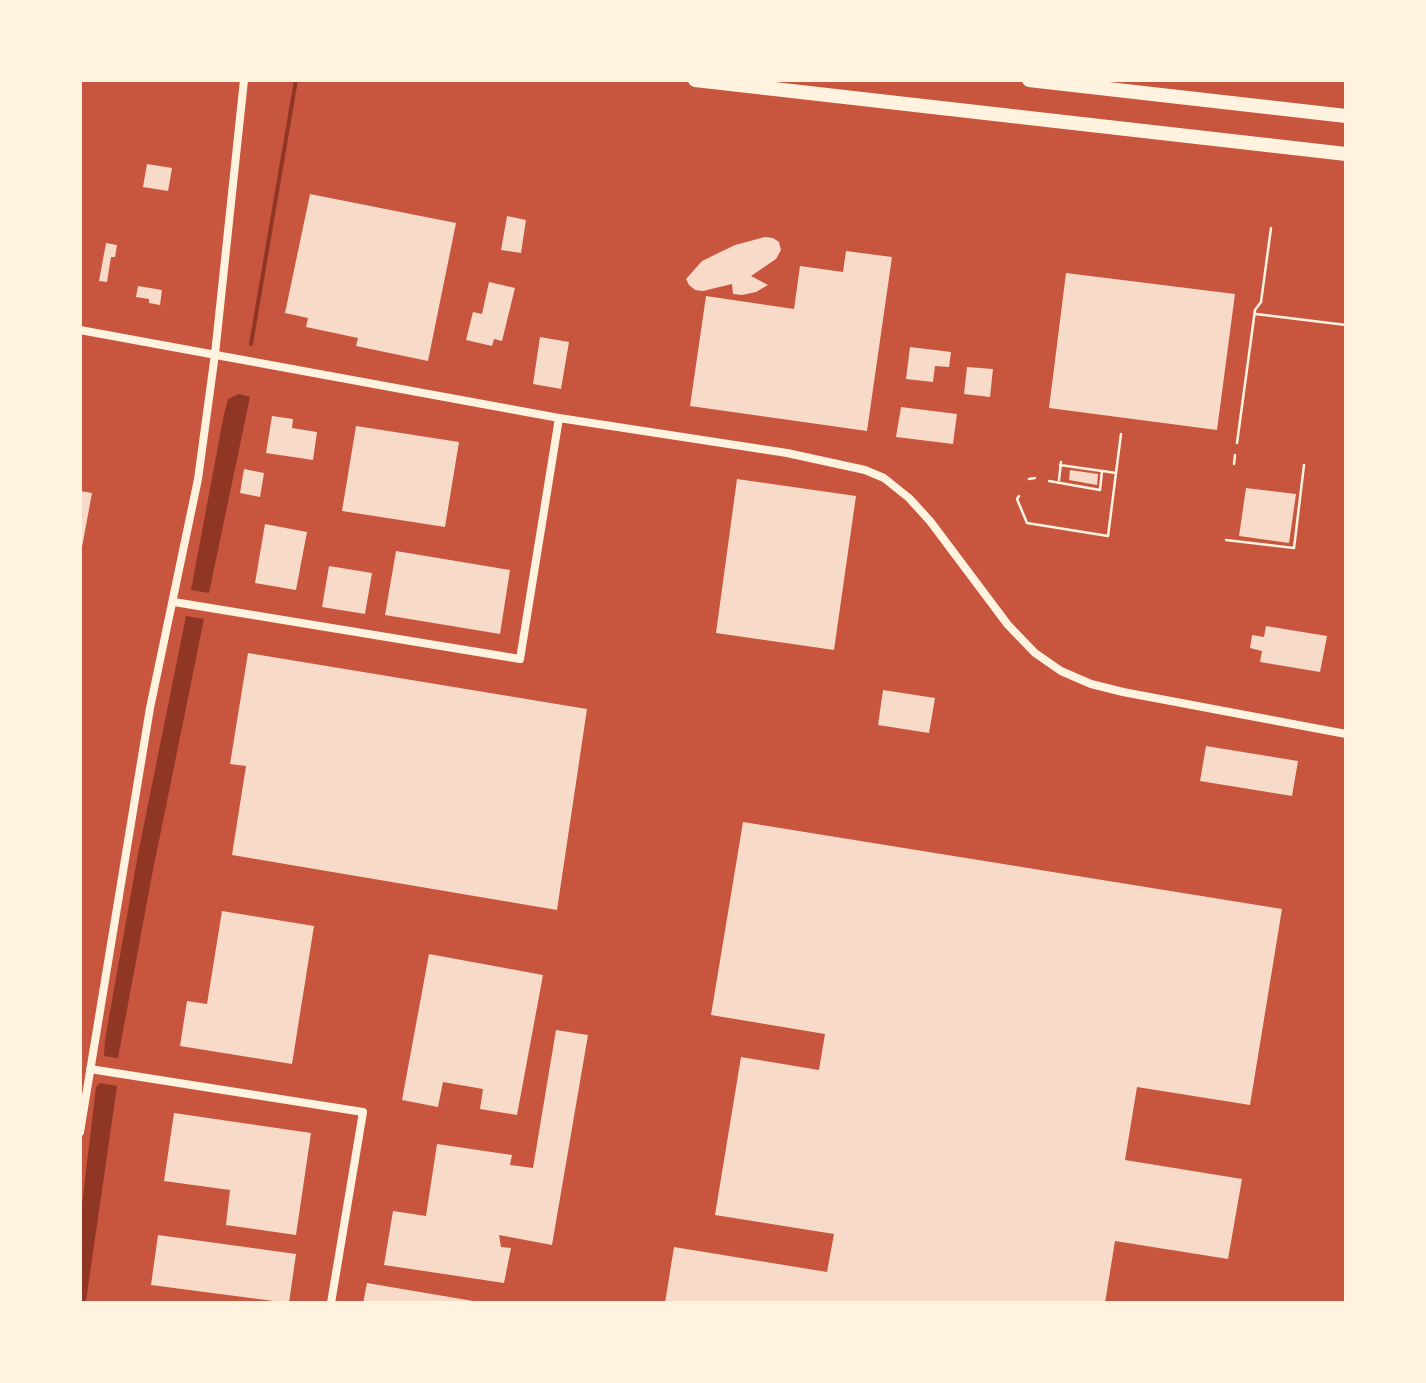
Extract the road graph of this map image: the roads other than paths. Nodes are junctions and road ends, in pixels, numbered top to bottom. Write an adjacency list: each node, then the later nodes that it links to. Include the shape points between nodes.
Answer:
1 (244, 80): 7 (street)
2 (695, 80): 5 (highway)
3 (1028, 80): 4 (highway)
4 (1346, 116)
5 (1346, 154)
6 (80, 330): 7 (street)
7 (215, 354): 8 (street); 9 (street)
8 (560, 418): 9 (street, via 520,659); 10 (street, via 865,470 909,498 1008,625 1061,672 1123,692)
9 (174, 602): 11 (street)
10 (1346, 734)
11 (90, 1069): 12 (street); 13 (street, via 363,1112)
12 (80, 1132)
13 (331, 1303)

